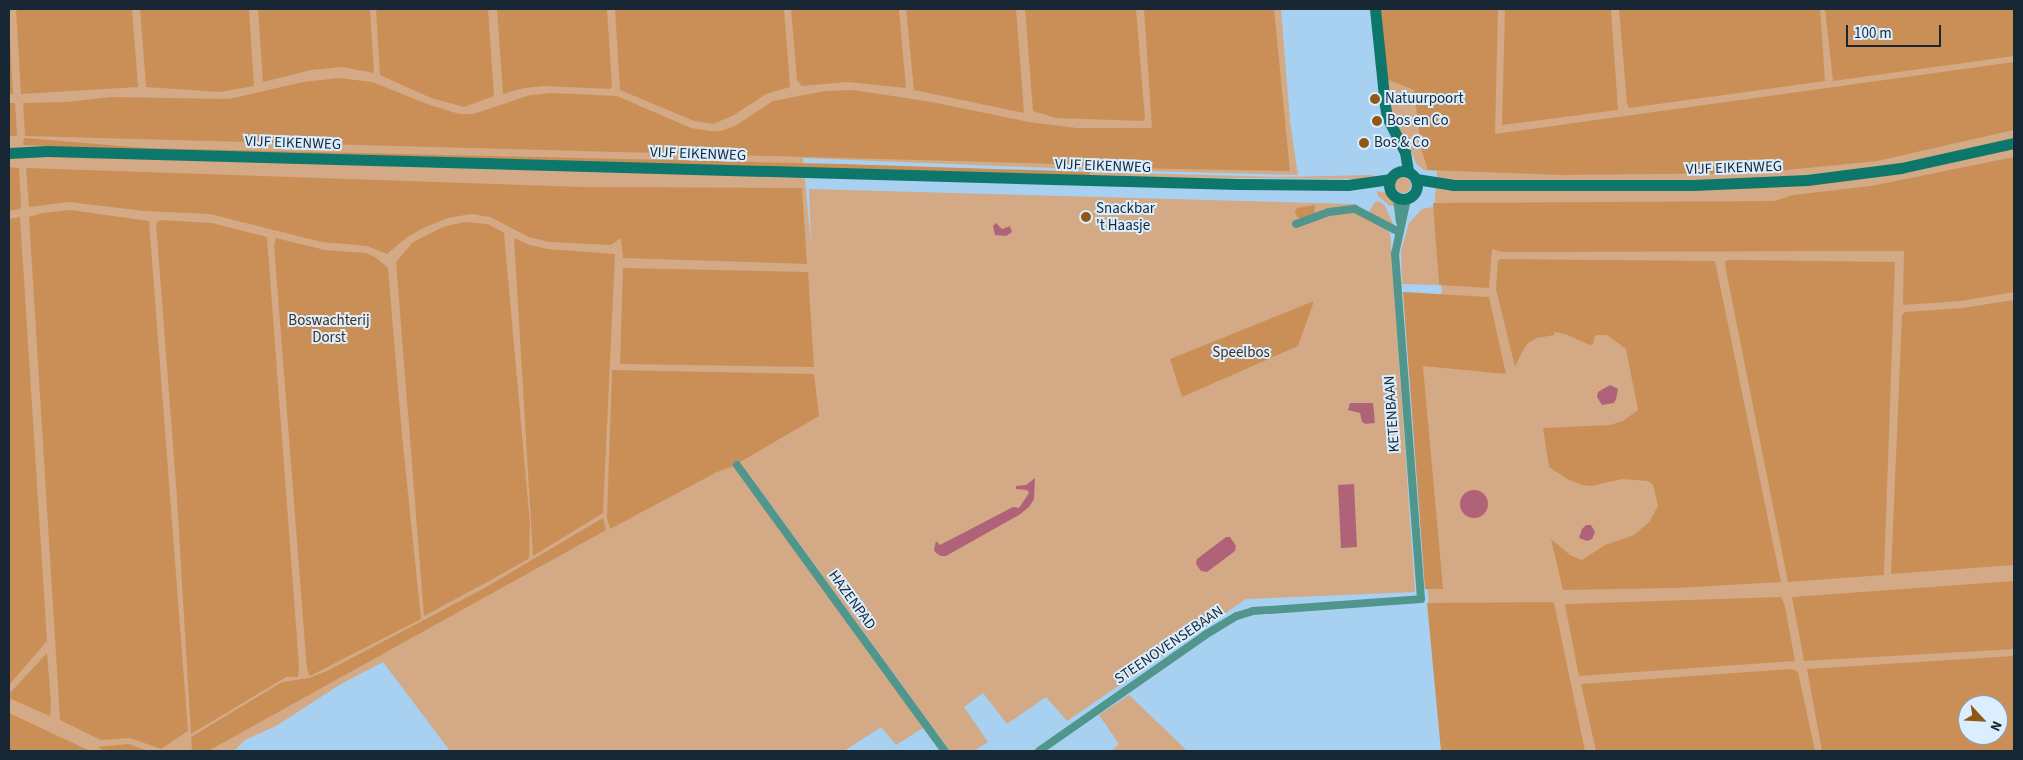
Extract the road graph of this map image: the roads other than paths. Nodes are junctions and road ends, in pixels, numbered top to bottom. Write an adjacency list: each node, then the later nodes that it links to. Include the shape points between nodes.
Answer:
1 (1375, 9): 6 (main road, KETENBAAN, via 1387,116 1406,156)
2 (2014, 143): 6 (main road, VIJF EIKENWEG, via 1901,168 1807,180 1693,185)
3 (9, 148): 4 (main road)
4 (21, 150): 5 (main road); 6 (main road, VIJF EIKENWEG, via 1209,184)
5 (9, 153)
6 (1403, 185): 8 (street, KETENBAAN)
7 (1296, 224): 8 (street, via 1329,212 1355,209)
8 (1399, 229): 10 (street, KETENBAAN, via 1395,254)
9 (737, 465): 11 (street, HAZENPAD)
10 (1421, 599): 12 (street, STEENOVENSEBAAN, via 1261,610 1237,616 1204,635)
11 (945, 751)
12 (1040, 751)

